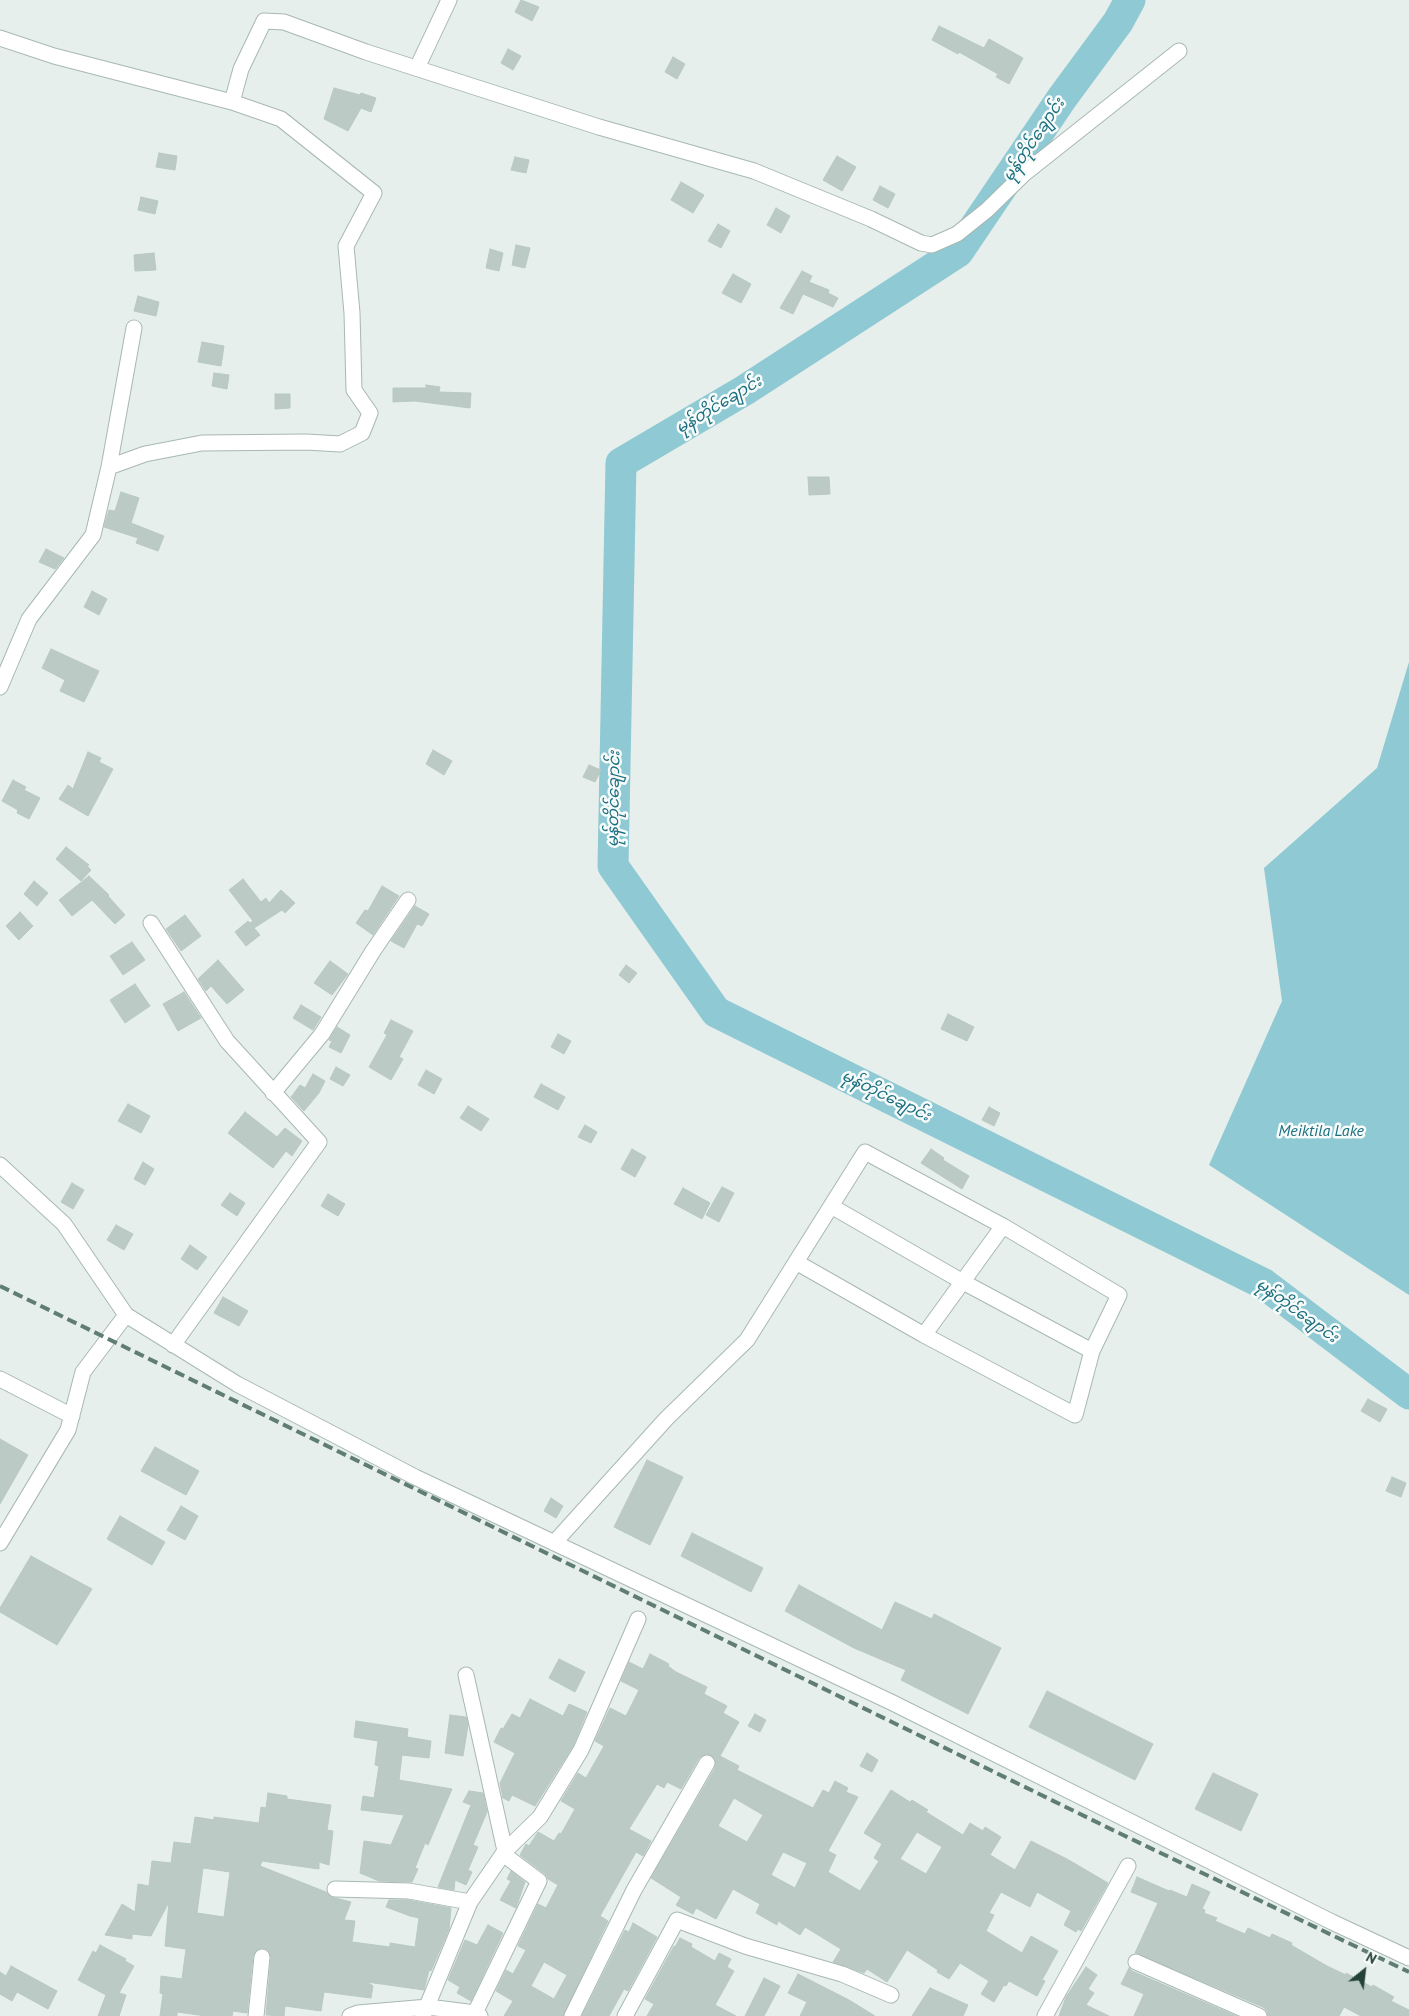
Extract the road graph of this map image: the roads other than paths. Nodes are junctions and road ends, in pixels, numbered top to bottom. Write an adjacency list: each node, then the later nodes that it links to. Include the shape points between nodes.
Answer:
1 (449, 0): 4 (street)
2 (0, 38): 5 (street, via 54,56)
3 (1179, 51): 4 (street, via 1025,173 957,234 932,245 754,171)
4 (417, 68): 5 (street, via 284,22 264,21 241,69)
5 (232, 102): 7 (street, via 281,119 374,193 346,246 354,390 370,413 362,433 340,444 202,443 145,454)
6 (134, 328): 7 (street)
7 (109, 467): 8 (street, via 93,535 29,619)
8 (0, 687)
9 (408, 900): 11 (street, via 322,1034)
10 (151, 923): 11 (street, via 227,1041)
11 (273, 1093): 19 (street, via 319,1142)
12 (0, 1165): 17 (street, via 64,1224)
13 (831, 1206): 14 (street, via 865,1152); 15 (street); 16 (street)
14 (1003, 1226): 16 (street); 20 (street, via 1119,1295)
15 (796, 1262): 18 (street); 24 (street, via 746,1340 666,1419)
16 (963, 1282): 18 (street); 20 (street)
17 (126, 1315): 19 (street); 22 (street, via 83,1372)
18 (924, 1335): 20 (street, via 1075,1415)
19 (173, 1345): 24 (street, via 237,1384 406,1473)
20 (1092, 1351)
21 (0, 1379): 22 (street)
22 (72, 1416): 23 (street, via 68,1430)
23 (0, 1543)
24 (554, 1543): 33 (street, via 893,1703)
25 (638, 1619): 28 (street, via 581,1750 540,1817)
26 (466, 1675): 28 (street)
27 (707, 1763): 40 (street, via 634,1890)
28 (505, 1851): 31 (street); 37 (street, via 508,1857 539,1881)
29 (1128, 1866): 42 (street)
30 (335, 1890): 31 (street, via 409,1891)
31 (470, 1902): 36 (street)
32 (262, 1957): 38 (street)
33 (1409, 1958)
34 (1136, 1962): 43 (street)
35 (891, 1995): 41 (street, via 842,1974 745,1946 677,1920)
36 (425, 2011): 37 (street); 39 (street)
37 (478, 2015)
38 (256, 2016)
39 (350, 2016)
40 (572, 2016)
41 (626, 2016)
42 (1045, 2016)
43 (1259, 2016)

